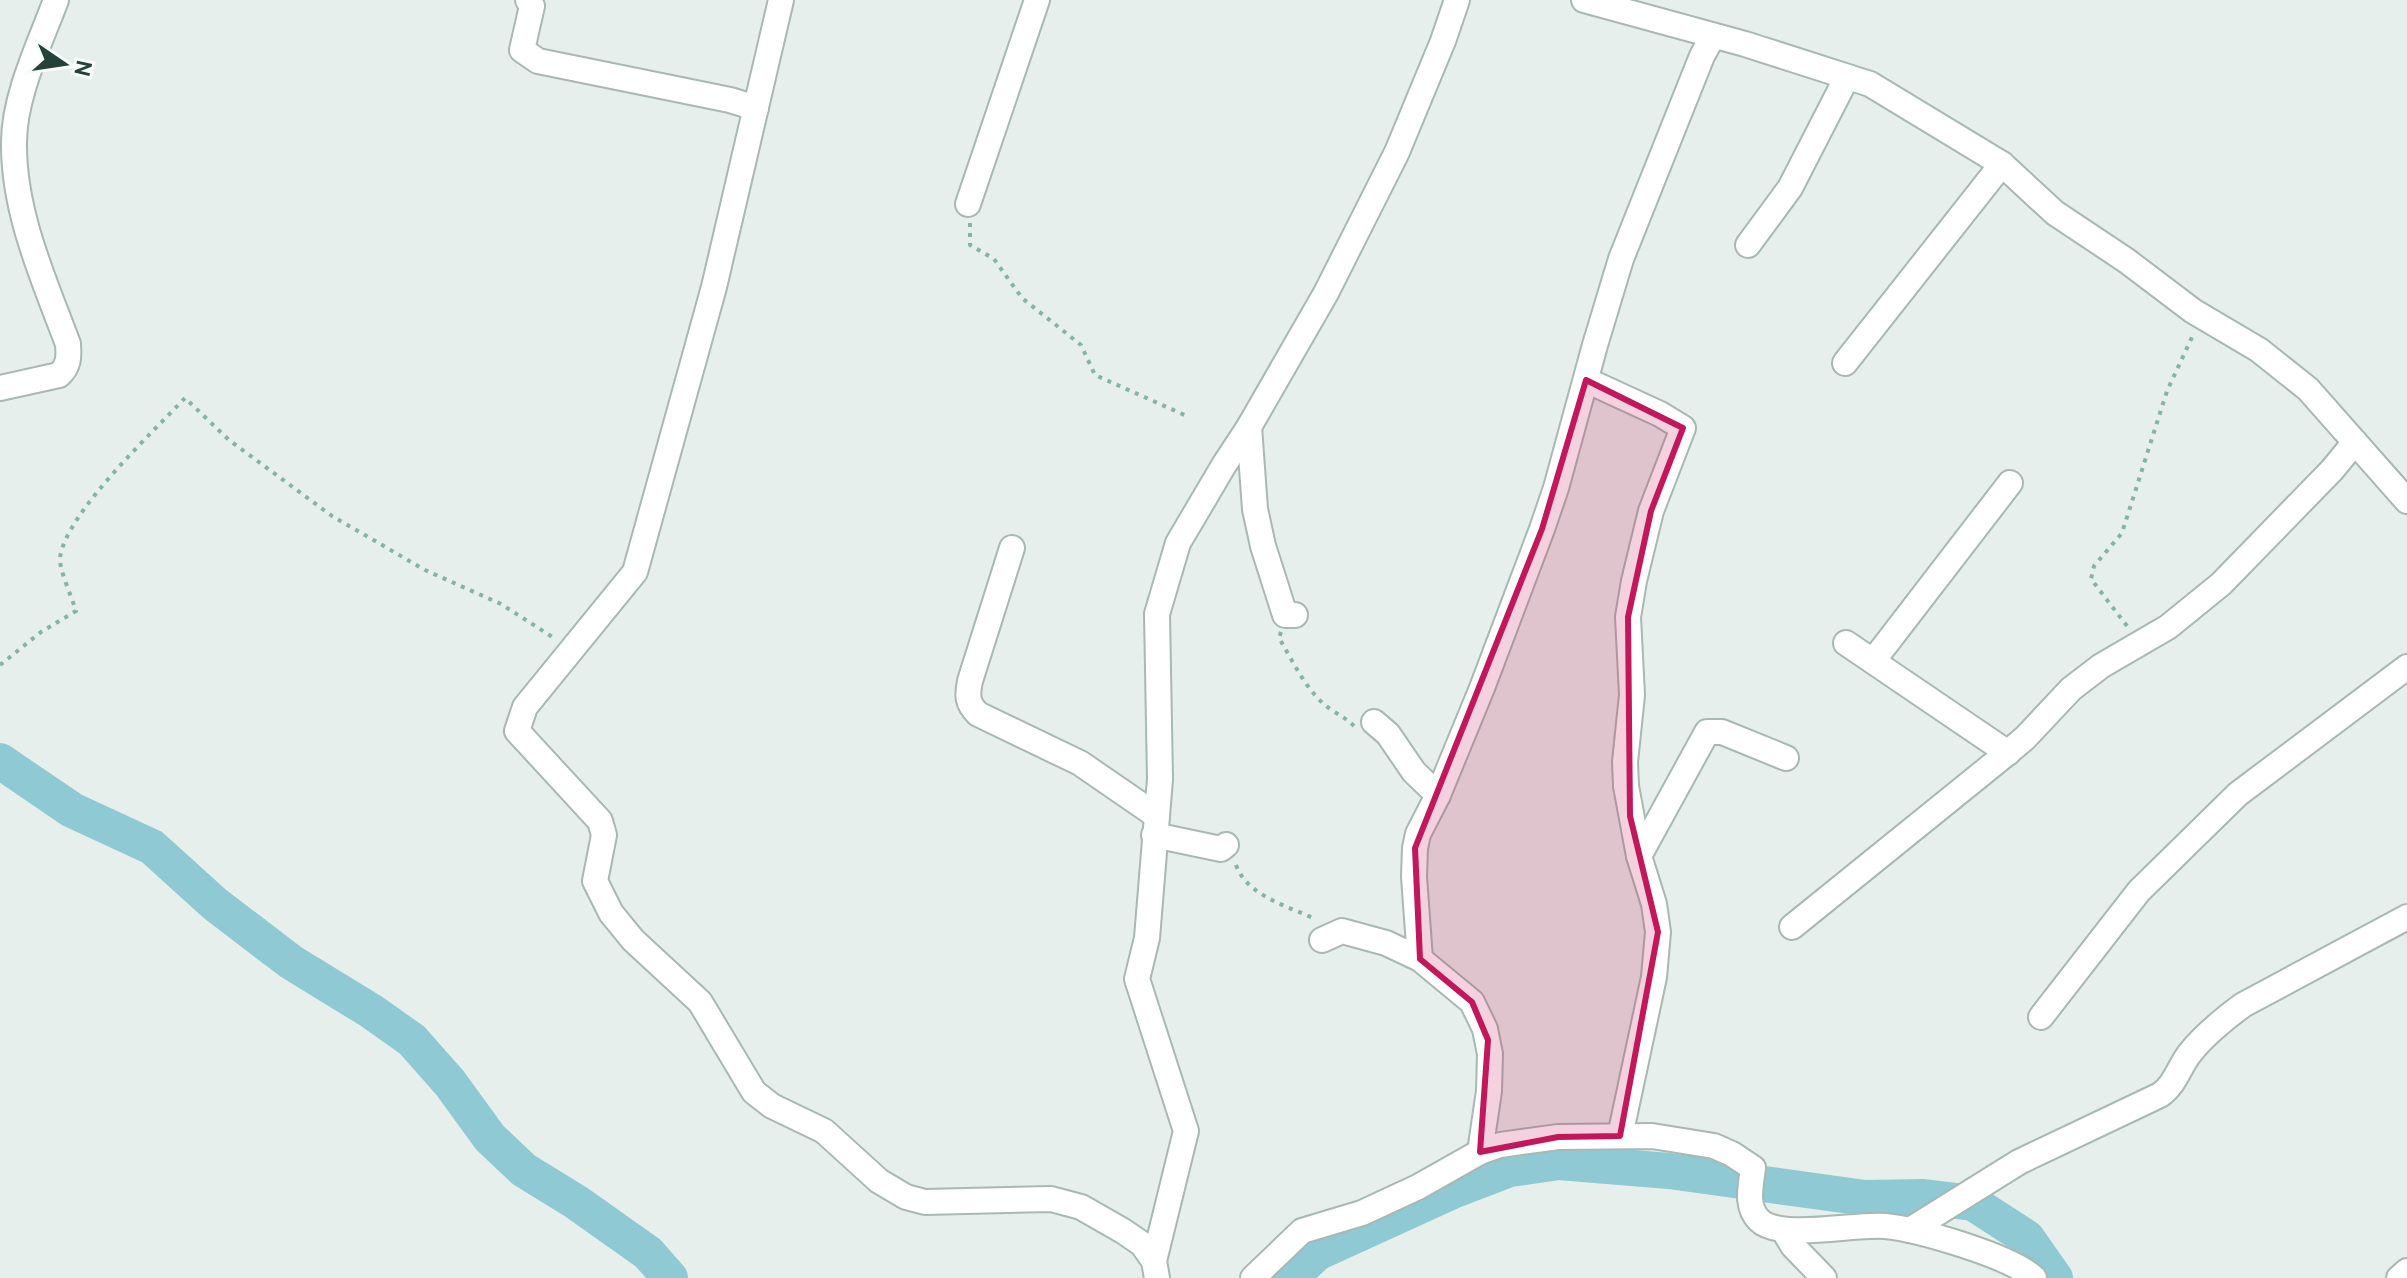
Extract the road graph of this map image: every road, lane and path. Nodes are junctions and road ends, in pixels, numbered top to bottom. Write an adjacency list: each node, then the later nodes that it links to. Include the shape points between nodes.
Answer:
1 (56, 0): 16 (street, via 20,100 14,141 26,224 68,344 68,363 59,375)
2 (528, 0): 9 (street, via 532,6 522,50 538,61)
3 (781, 0): 9 (street)
4 (1037, 0): 11 (street)
5 (1457, 0): 18 (street, via 1397,152 1326,293)
6 (1584, 0): 7 (street)
7 (1713, 36): 8 (street); 15 (street, via 1621,259)
8 (1847, 77): 10 (street, via 1870,84); 12 (street, via 1790,188)
9 (756, 108): 26 (street, via 714,287 635,572)
10 (2002, 164): 13 (street, via 2055,213); 14 (street)
11 (968, 204): 17 (path, via 970,245 994,259 1022,298 1081,345 1095,375)
12 (1748, 245)
13 (2201, 316): 19 (street, via 2259,350 2308,389); 25 (path, via 2167,391 2122,533 2094,566 2091,579)
14 (1845, 363)
15 (1586, 380): 33 (street, via 1542,529); 36 (street, via 1683,428 1651,511 1628,617 1632,695 1625,762)
16 (0, 388)
17 (1189, 417)
18 (1249, 427): 23 (street, via 1263,546); 34 (street, via 1178,543 1157,614 1160,779)
19 (2355, 442): 21 (street); 25 (street, via 2221,584)
20 (2010, 483): 27 (street)
21 (2407, 501)
22 (1012, 548): 34 (street, via 970,681 969,705 1080,763)
23 (1290, 615): 30 (path, via 1279,638 1302,678 1332,711)
24 (1846, 643): 27 (street)
25 (2141, 643): 31 (street, via 2071,689)
26 (572, 650): 28 (path, via 501,604 425,570 332,516 229,440 185,398 72,525 59,560 76,611); 46 (street, via 525,707 517,731 600,821 604,835 595,881 611,913 700,1002 754,1092 824,1131 879,1181 906,1197 925,1202 1051,1199 1081,1207 1142,1244)
27 (1873, 661): 31 (street)
28 (0, 665)
29 (2407, 667): 41 (street, via 2238,794 2139,891)
30 (1369, 727): 33 (street, via 1388,734)
31 (2008, 753): 38 (street)
32 (1786, 758): 36 (street, via 1722,732 1707,732)
33 (1438, 795): 40 (street, via 1415,848)
34 (1155, 826): 35 (street); 46 (street, via 1147,938 1137,979 1186,1131)
35 (1224, 847): 39 (path, via 1241,879)
36 (1639, 856): 42 (street, via 1654,904 1657,951)
37 (2407, 917): 44 (street, via 2233,1012 2197,1046 2160,1095 2019,1162)
38 (1792, 927)
39 (1332, 935): 40 (street, via 1386,943)
40 (1420, 959): 43 (street, via 1472,1002 1485,1029 1491,1066)
41 (2041, 1017)
42 (1620, 1136): 43 (street, via 1558,1137); 45 (street, via 1652,1136 1732,1154 1753,1168 1749,1205 1761,1222)
43 (1480, 1152): 48 (street, via 1362,1213 1302,1231)
44 (1910, 1230): 45 (street, via 1873,1226); 50 (street, via 2013,1264)
45 (1784, 1231): 49 (street)
46 (1155, 1270)
47 (2407, 1271): 51 (street)
48 (1253, 1278)
49 (1824, 1278)
50 (2034, 1278)
51 (2399, 1278)

